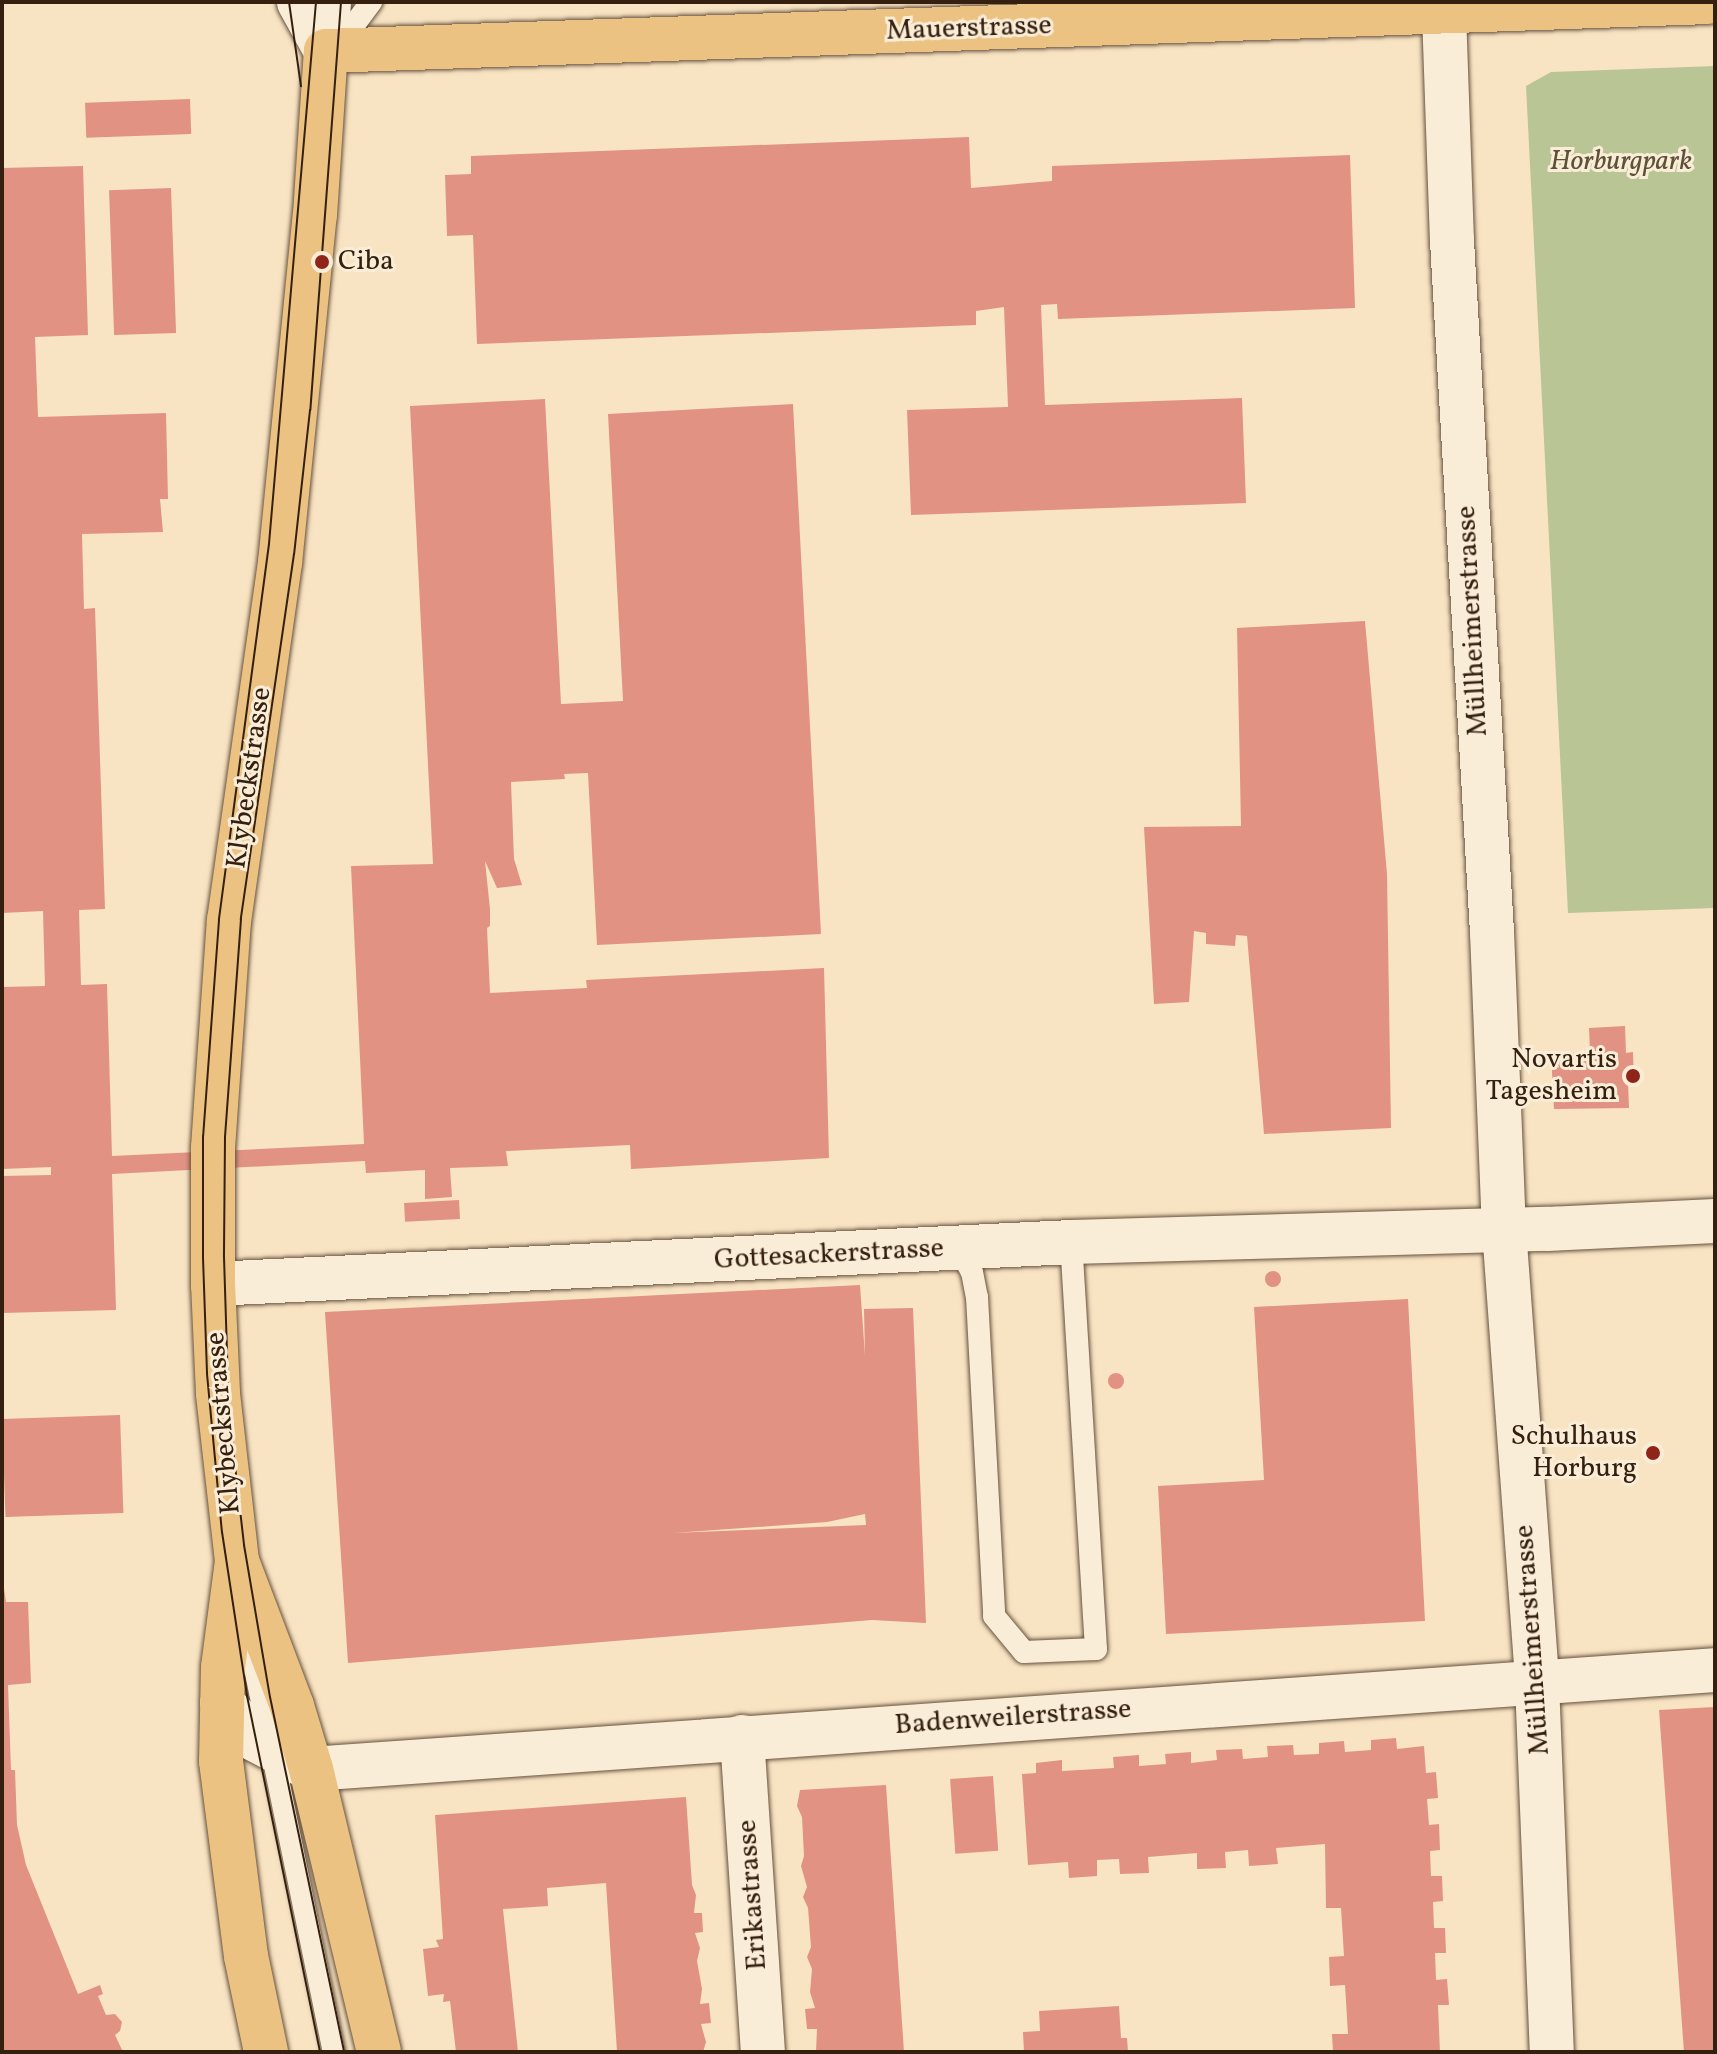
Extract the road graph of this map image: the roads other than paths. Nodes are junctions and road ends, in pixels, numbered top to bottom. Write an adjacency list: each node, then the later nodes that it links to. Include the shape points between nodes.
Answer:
1 (299, 2): 6 (street)
2 (329, 2): 6 (street)
3 (371, 2): 6 (lane, via 339,45)
4 (1707, 2): 5 (main road, Mauerstrasse)
5 (1444, 13): 6 (main road, Mauerstrasse); 8 (street, Müllheimerstrasse)
6 (326, 51): 11 (main road, Klybeckstrasse, via 280,563 229,921 213,1148)
7 (1715, 1221): 8 (street)
8 (1504, 1229): 9 (street, Gottesackerstrasse); 14 (street, Müllheimerstrasse)
9 (1071, 1242): 10 (street, Gottesackerstrasse); 10 (lane, via 1096,1649 1024,1652 994,1616 977,1297)
10 (959, 1248): 11 (street, Gottesackerstrasse)
11 (213, 1284): 12 (main road, Klybeckstrasse, via 218,1393)
12 (237, 1561): 15 (main road, Klybeckstrasse); 17 (lane); 18 (main road, Klybeckstrasse)
13 (1715, 1670): 14 (street, Badenweilerstrasse)
14 (1537, 1683): 16 (street, Badenweilerstrasse); 23 (street, Müllheimerstrasse)
15 (222, 1703): 17 (street); 19 (main road, Klybeckstrasse, via 221,1761 231,1859)
16 (742, 1737): 18 (street, Badenweilerstrasse); 22 (street, Erikastrasse)
17 (269, 1749): 18 (street); 20 (lane)
18 (311, 1769): 21 (main road, Klybeckstrasse)
19 (266, 2052)
20 (334, 2052)
21 (379, 2052)
22 (763, 2052)
23 (1552, 2052)

